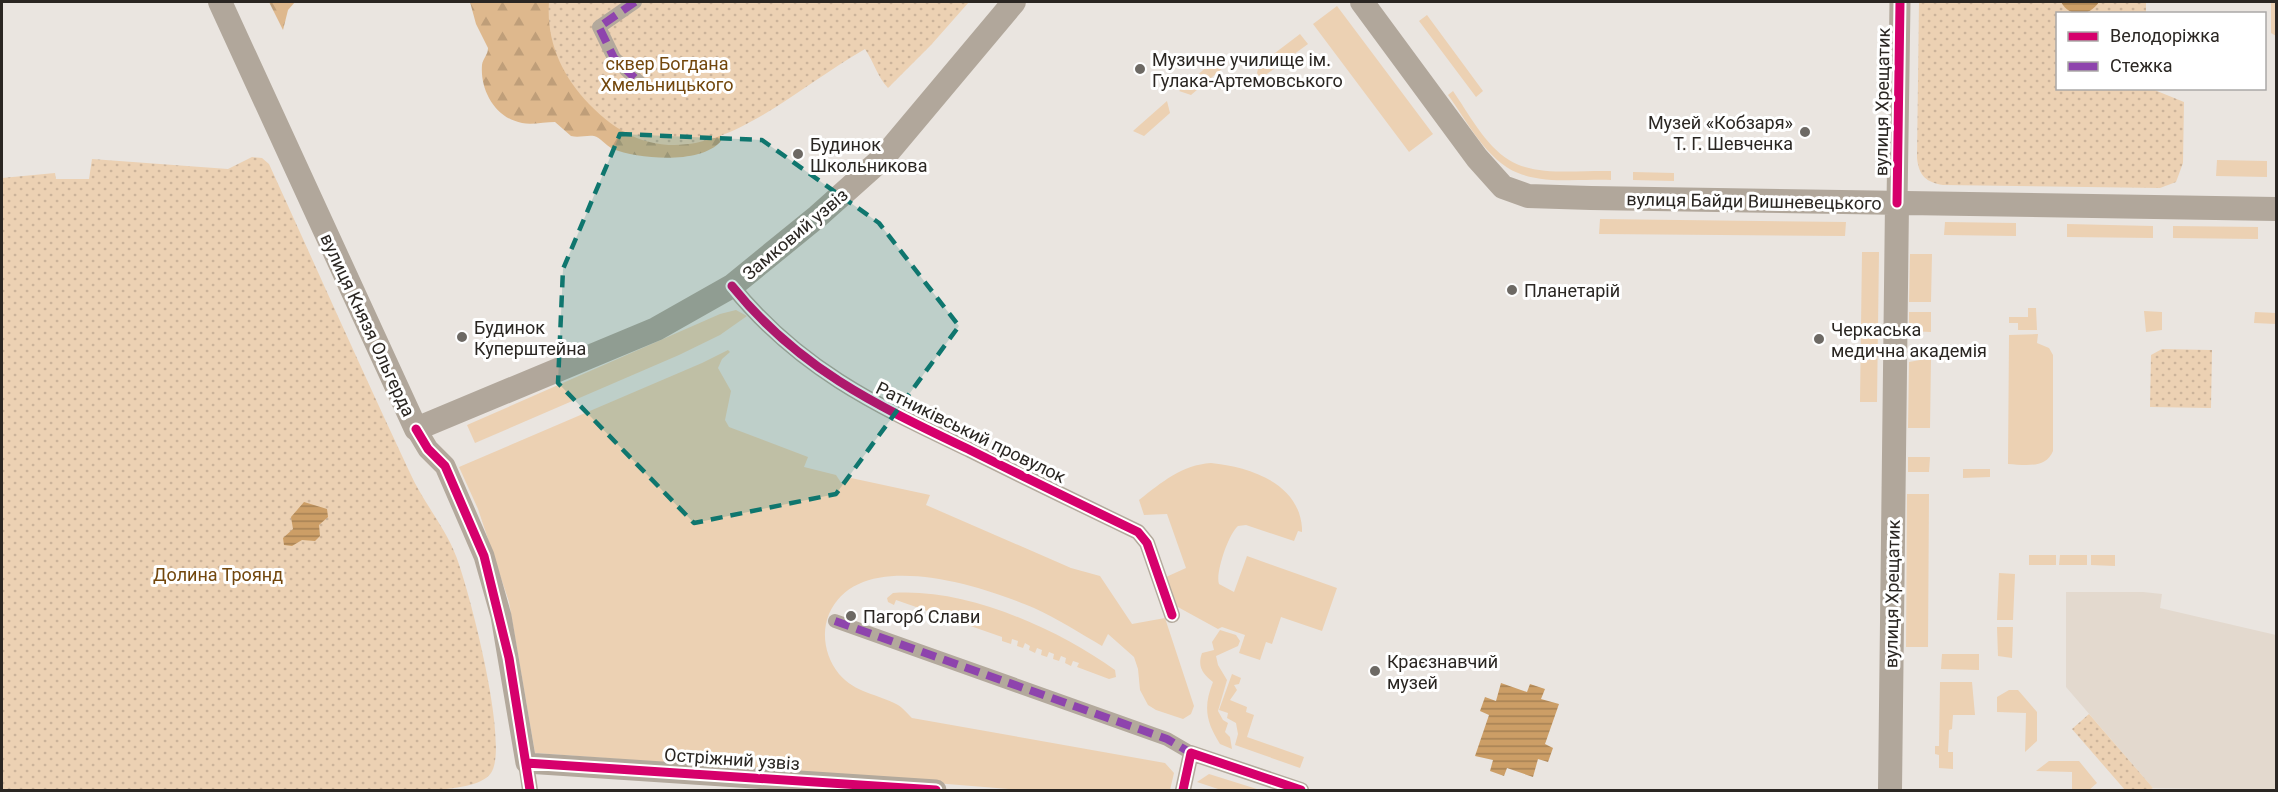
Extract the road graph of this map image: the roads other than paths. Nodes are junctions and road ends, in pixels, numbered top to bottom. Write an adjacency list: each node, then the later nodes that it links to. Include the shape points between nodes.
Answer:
1 (220, 2): 10 (main road, вулиця Князя Ольгерда)
2 (635, 2): 6 (street, via 599,27 614,58)
3 (1014, 2): 9 (main road, Замковий узвіз, via 884,157)
4 (1362, 2): 7 (main road, вулиця Байди Вишневецького, via 1477,158 1510,191 1528,196 1591,198)
5 (1900, 2): 7 (street, вулиця Хрещатик)
6 (644, 87)
7 (1897, 203): 8 (main road, вулиця Байди Вишневецького); 19 (main road, вулиця Хрещатик)
8 (2277, 209)
9 (732, 286): 10 (main road, Замковий узвіз, via 656,329); 11 (street, Ратниківський провулок, via 808,362 855,393 1144,537)
10 (416, 429): 14 (street, вулиця Князя Ольгерда, via 445,466 484,556 507,647)
11 (1172, 615)
12 (835, 621): 13 (street, via 1167,739)
13 (1191, 753): 17 (street); 18 (street)
14 (526, 763): 15 (street, вулиця Князя Ольгерда); 16 (street, Остріжний узвіз)
15 (530, 790)
16 (936, 790)
17 (1183, 790)
18 (1301, 790)
19 (1890, 790)

